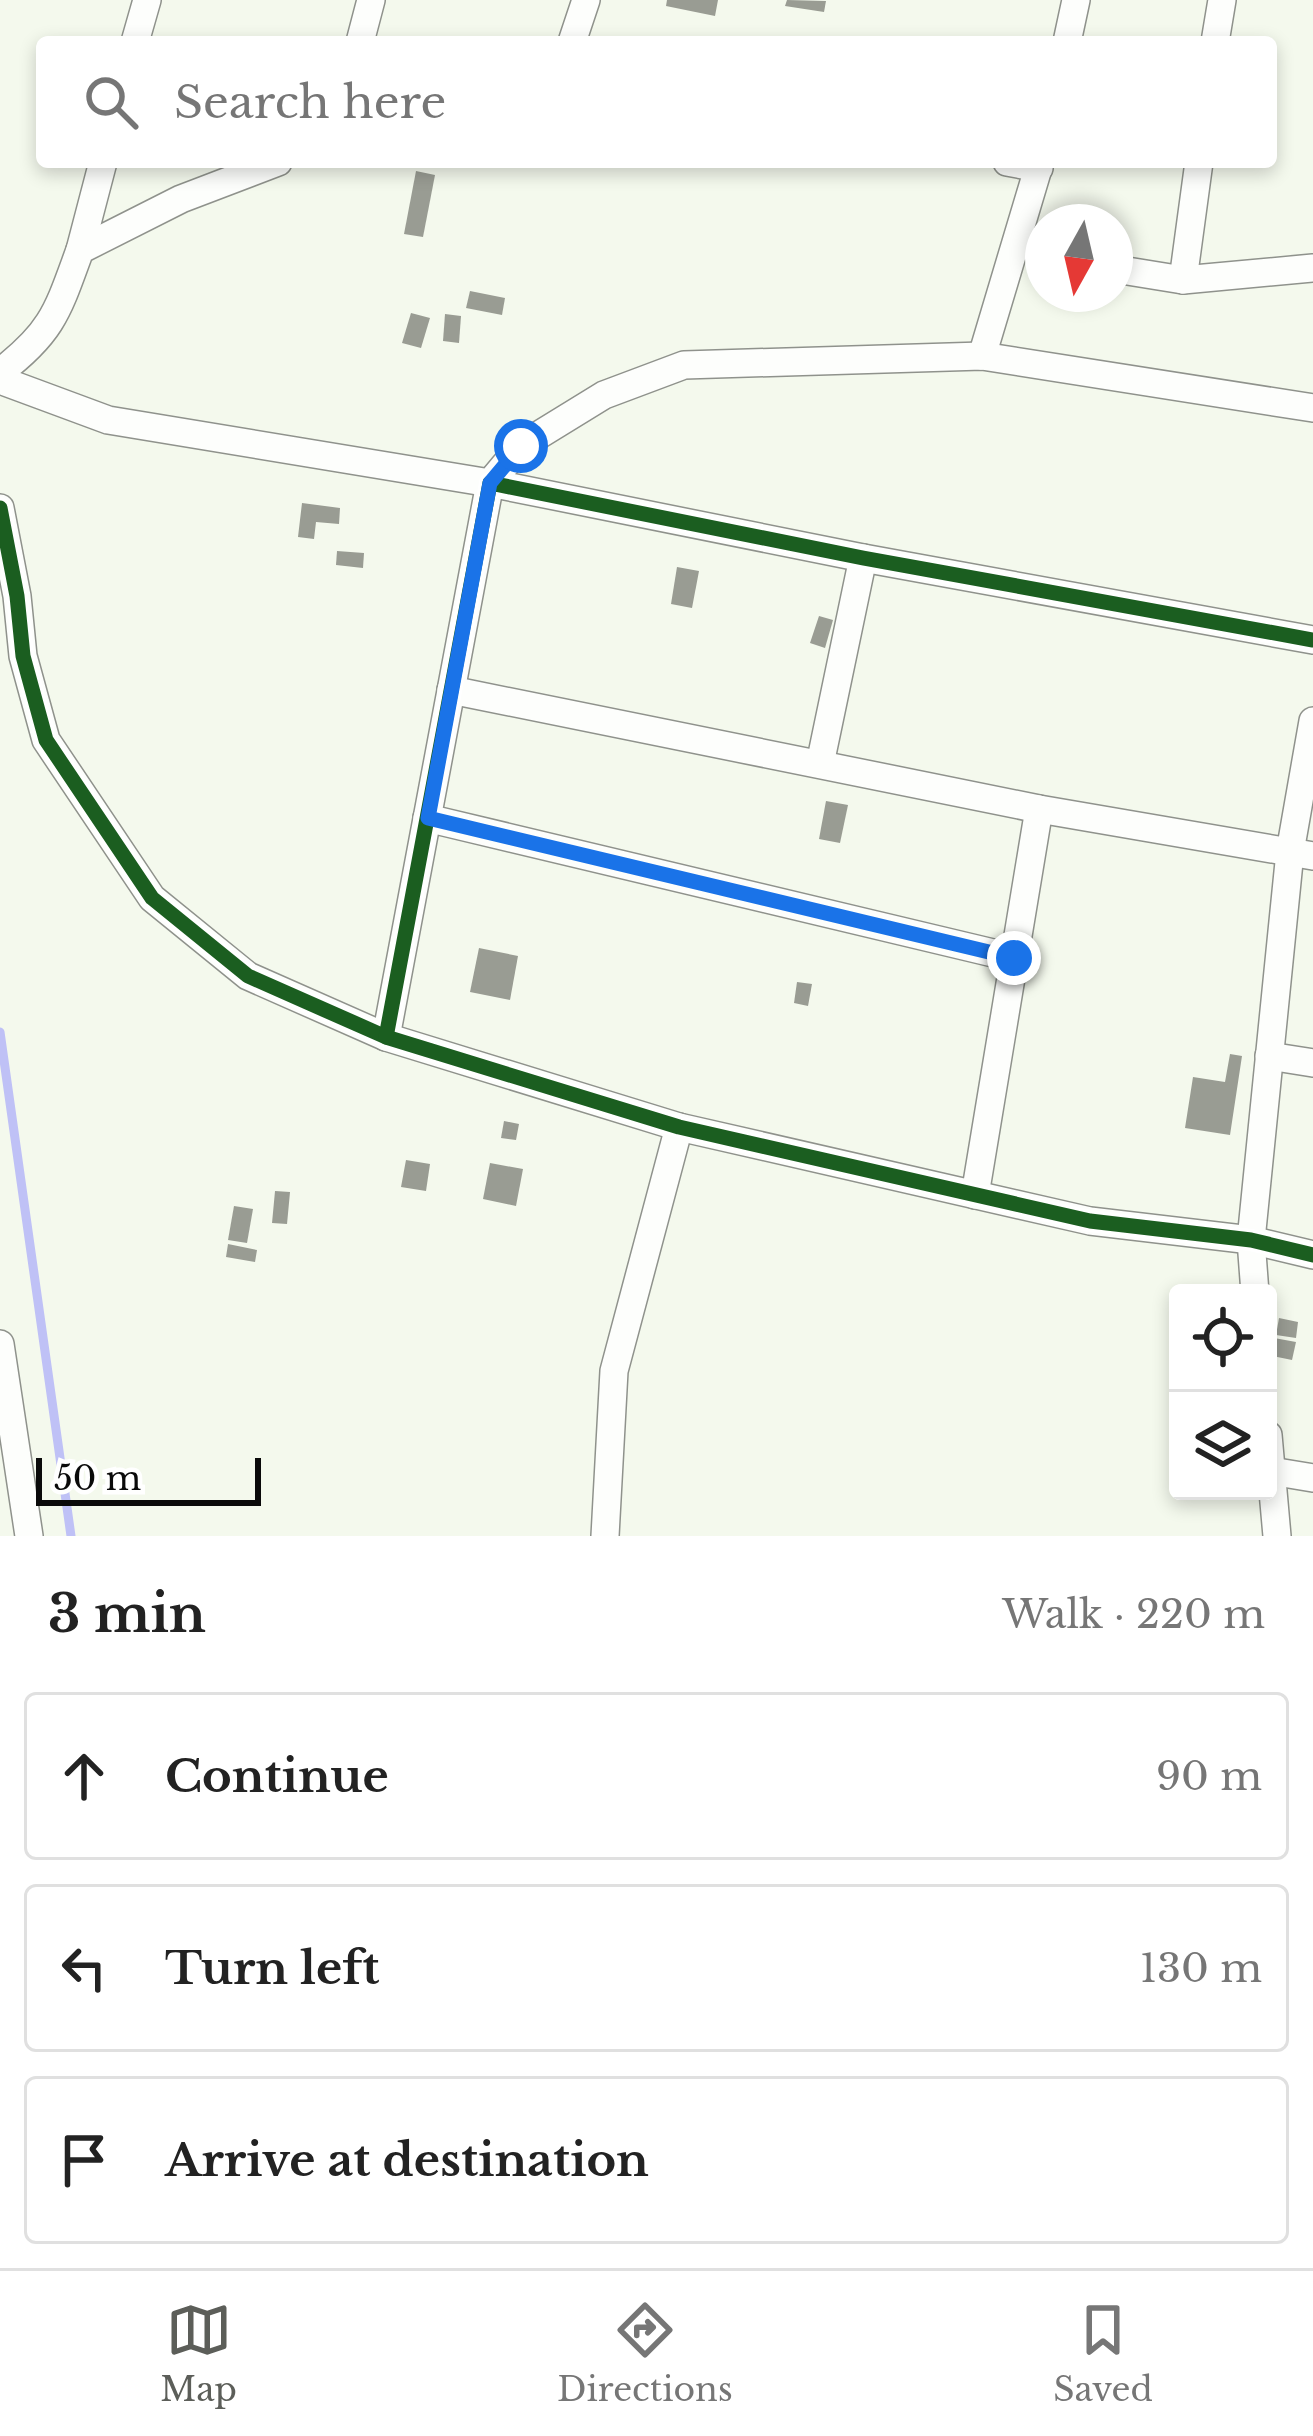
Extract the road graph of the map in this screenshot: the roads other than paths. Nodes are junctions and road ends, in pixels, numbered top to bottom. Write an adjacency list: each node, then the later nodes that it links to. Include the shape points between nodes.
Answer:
1 (147, 0): 6 (street)
2 (370, 0): 7 (street)
3 (586, 0): 8 (street)
4 (1076, 0): 9 (street)
5 (1222, 0): 10 (street)
6 (137, 36)
7 (361, 36)
8 (574, 36)
9 (1067, 36)
10 (1216, 36)
11 (101, 168): 15 (street)
12 (262, 168): 15 (street)
13 (1038, 168): 16 (street)
14 (1198, 168): 20 (street)
15 (80, 250): 22 (street, via 54,321)
16 (1013, 252): 17 (street); 21 (street)
17 (1025, 254)
18 (1313, 268): 20 (street)
19 (1133, 272): 20 (street)
20 (1183, 280)
21 (982, 356): 23 (street); 24 (street, via 684,364 604,395 537,436)
22 (0, 376): 24 (street, via 108,421)
23 (1313, 408)
24 (490, 483): 26 (street); 28 (street)
25 (0, 508): 35 (street, via 23,656 46,740 152,898 248,976)
26 (863, 558): 27 (street); 30 (street)
27 (1313, 640)
28 (451, 690): 30 (street); 32 (street)
29 (1313, 721): 33 (street)
30 (820, 764): 31 (street)
31 (1039, 808): 33 (street); 34 (street)
32 (428, 818): 34 (street); 35 (street)
33 (1302, 854): 36 (street)
34 (1014, 958): 39 (street)
35 (386, 1037): 38 (street)
36 (1270, 1056): 37 (street); 40 (street)
37 (1313, 1063)
38 (679, 1127): 39 (street); 48 (street, via 614,1371)
39 (975, 1195): 40 (street, via 1090,1221)
40 (1251, 1240): 41 (street); 42 (street)
41 (1313, 1255)
42 (1255, 1284)
43 (0, 1344): 47 (street)
44 (1277, 1472): 45 (street)
45 (1313, 1478)
46 (1274, 1500): 49 (street)
47 (29, 1536)
48 (605, 1536)
49 (1277, 1536)

